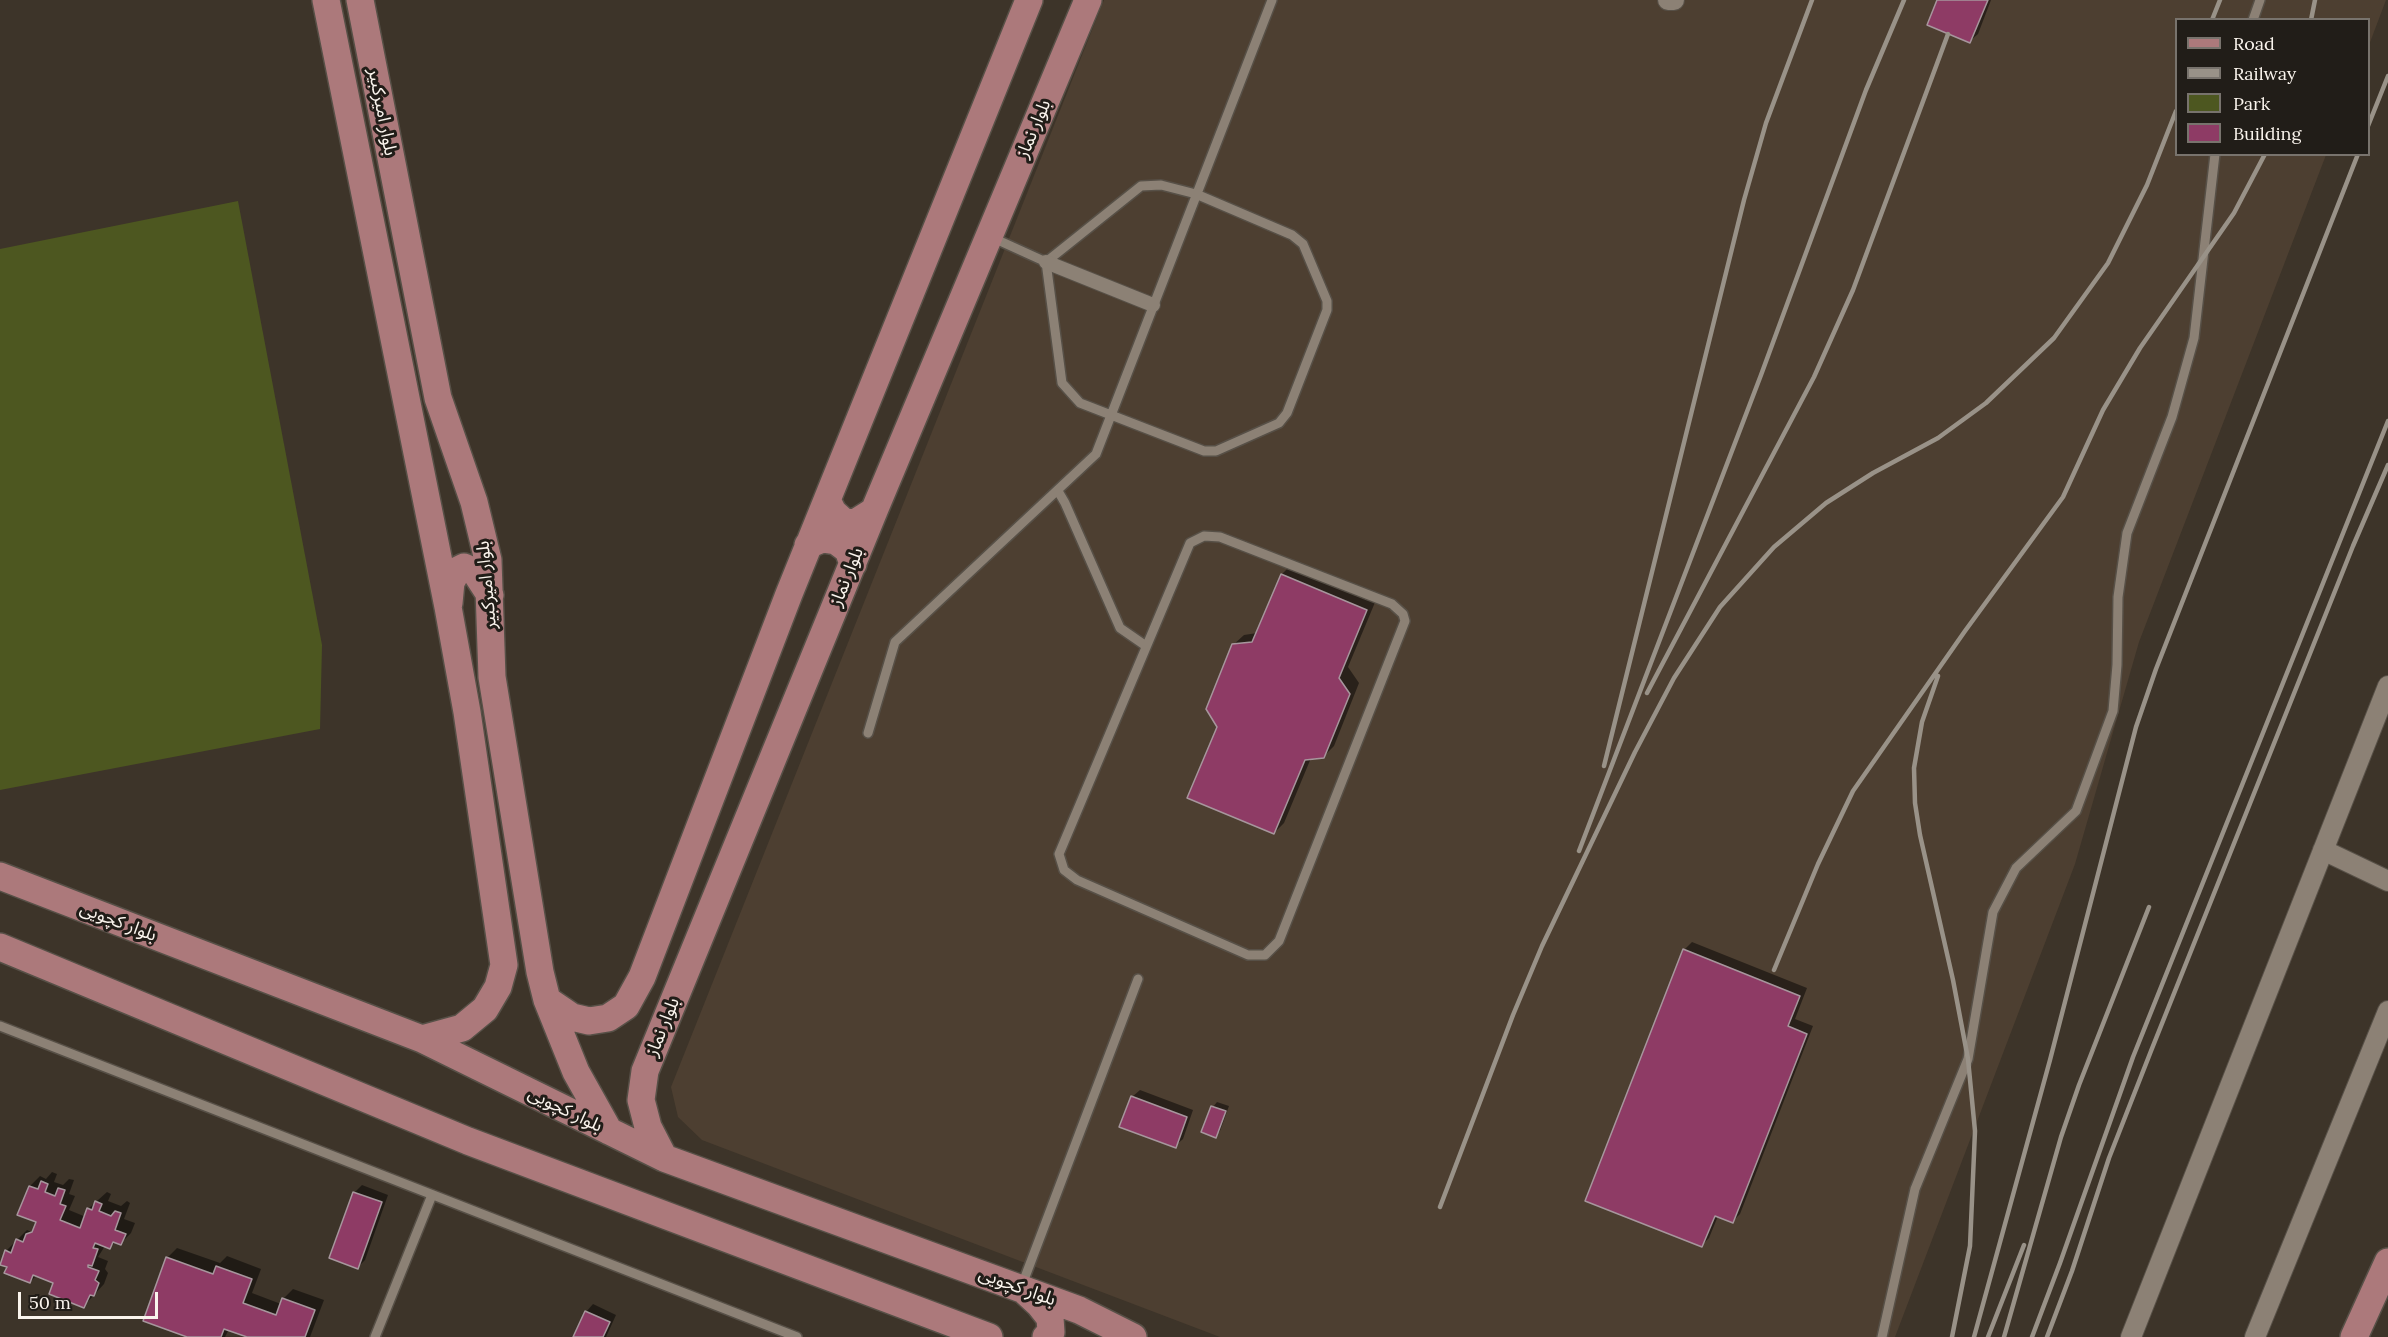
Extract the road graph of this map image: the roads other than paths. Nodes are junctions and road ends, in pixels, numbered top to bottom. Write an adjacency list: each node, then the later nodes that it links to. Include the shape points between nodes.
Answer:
1 (326, 0): 11 (main road, بلوار امیرکبیر)
2 (360, 0): 10 (main road, بلوار امیرکبیر)
3 (1029, 0): 19 (main road)
4 (1088, 0): 14 (main road, بلوار نماز)
5 (1272, 0): 13 (lane)
6 (1668, 0): 7 (street)
7 (1674, 0)
8 (2260, 0): 9 (lane)
9 (2254, 18)
10 (373, 67): 11 (main road); 23 (main road, بلوار امیرکبیر, via 438,398 482,531)
11 (340, 73): 24 (main road, بلوار امیرکبیر)
12 (2215, 156): 47 (lane, via 2194,338 2172,417 2127,533 2118,597 2113,711 2076,812 2016,868 1993,912 1968,1059 1915,1189)
13 (1196, 194): 15 (lane, via 1161,185 1142,186); 16 (lane); 17 (lane, via 1292,235 1304,244 1327,310 1287,413 1279,423 1216,451 1204,451)
14 (989, 236): 15 (lane); 20 (main road, بلوار نماز)
15 (1046, 262): 16 (street); 17 (lane, via 1062,383 1080,403)
16 (1153, 305): 17 (lane)
17 (1111, 415): 18 (lane, via 1096,454)
18 (1058, 491): 25 (lane, via 1120,628); 27 (lane, via 895,642)
19 (827, 500): 20 (main road, via 844,522 855,523); 21 (main road)
20 (874, 511): 22 (main road, بلوار نماز)
21 (808, 545): 22 (main road, via 822,539 836,541 848,550); 33 (main road, via 642,977 626,1006 608,1018 590,1021 572,1017)
22 (852, 564): 38 (main road, بلوار نماز, via 645,1071 641,1100 648,1127)
23 (490, 595): 24 (main road, via 476,572 464,567 451,582); 33 (main road, بلوار امیرکبیر, via 492,677)
24 (448, 607): 36 (main road, بلوار امیرکبیر, via 504,965 498,987 485,1010 462,1028)
25 (1146, 646): 25 (lane, via 1059,854 1064,870 1077,880 1248,955 1265,955 1279,941 1405,621 1403,614 1392,604 1220,537 1204,536 1190,543)
26 (2388, 686): 28 (street)
27 (868, 733)
28 (2323, 850): 30 (street); 48 (street)
29 (0, 876): 36 (main road, بلوار کچویی)
30 (2388, 881)
31 (0, 947): 44 (main road, via 468,1141)
32 (1138, 979): 41 (lane)
33 (547, 1000): 37 (main road, بلوار امیرکبیر, via 576,1072)
34 (2388, 1011): 49 (street)
35 (0, 1026): 39 (lane)
36 (422, 1039): 37 (main road, بلوار کچویی)
37 (609, 1131): 38 (main road, بلوار کچویی)
38 (664, 1158): 41 (main road, بلوار کچویی)
39 (432, 1195): 42 (lane); 43 (lane)
40 (2388, 1262): 50 (main road)
41 (1021, 1288): 45 (main road, via 1050,1318 1051,1332); 46 (main road, بلوار کچویی, via 1079,1310)
42 (375, 1337)
43 (797, 1337)
44 (989, 1337)
45 (1046, 1337)
46 (1133, 1337)
47 (1882, 1337)
48 (2132, 1337)
49 (2255, 1337)
50 (2354, 1337)

